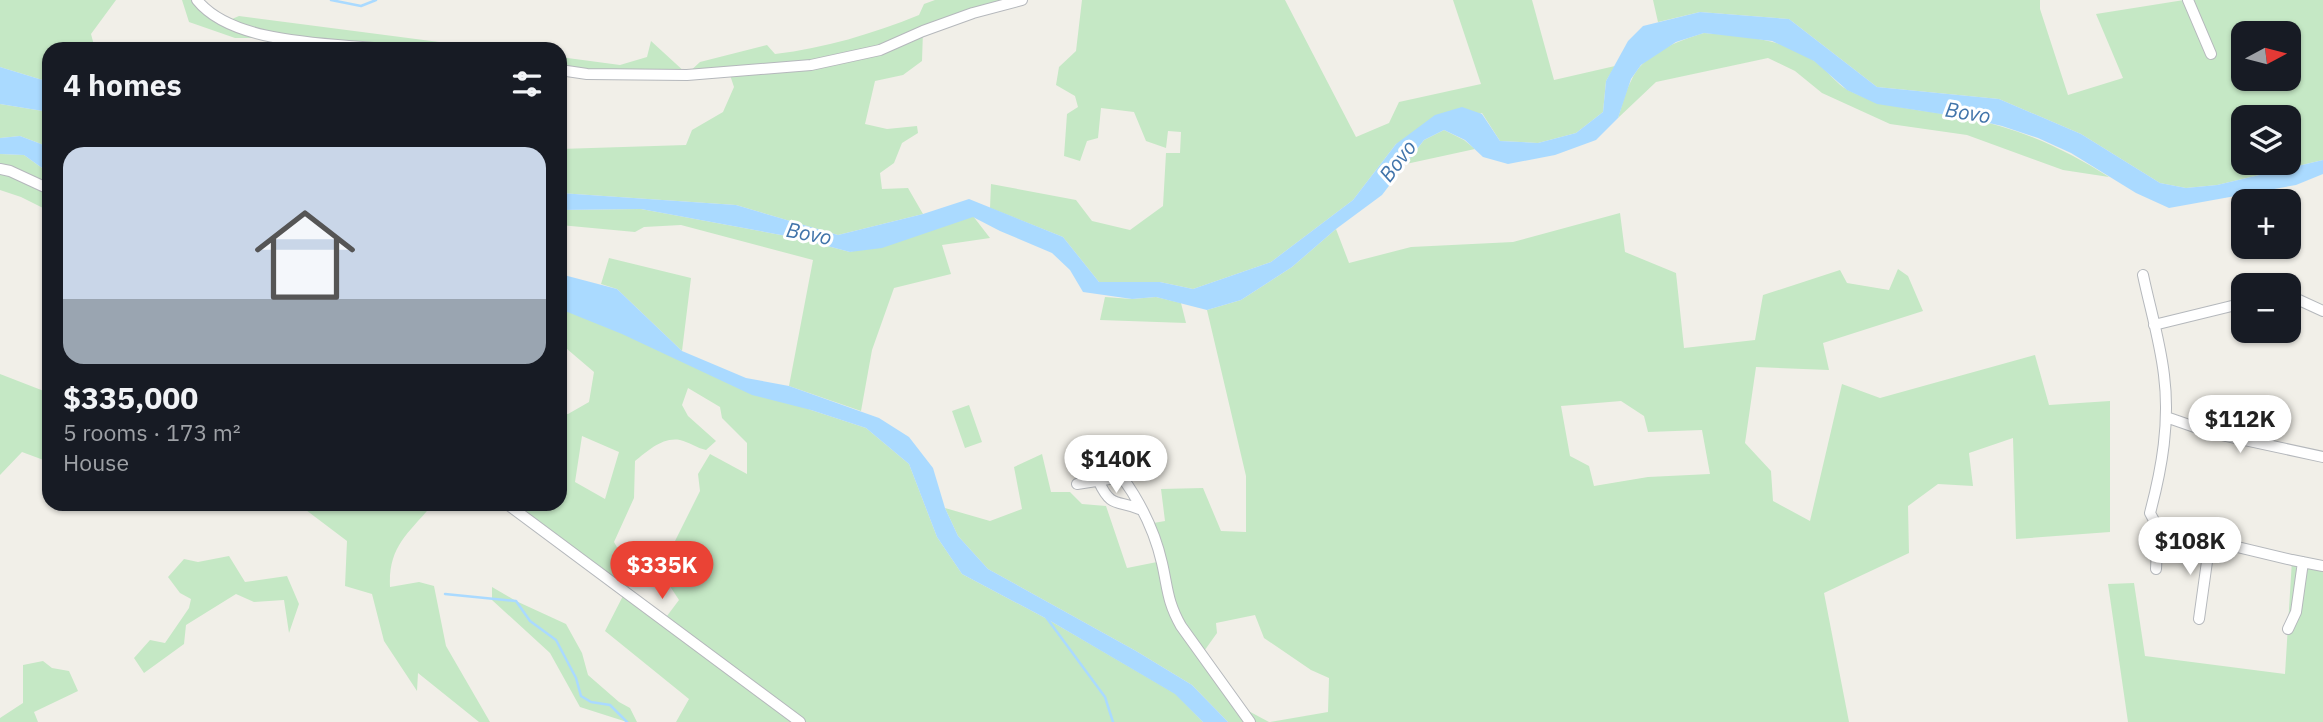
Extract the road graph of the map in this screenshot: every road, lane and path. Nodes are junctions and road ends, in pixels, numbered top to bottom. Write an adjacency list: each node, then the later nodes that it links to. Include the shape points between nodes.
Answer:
1 (197, 0): 4 (street, via 233,27)
2 (1023, 0): 6 (street, via 973,13 880,50 811,65 687,75)
3 (2188, 0): 5 (street)
4 (319, 42)
5 (2211, 54)
6 (567, 71)
7 (0, 169): 8 (street)
8 (42, 185)
9 (2143, 275): 13 (street)
10 (2301, 300): 12 (street)
11 (2231, 306): 13 (street)
12 (2323, 311)
13 (2154, 325): 14 (street)
14 (2166, 417): 15 (street, via 2212,433); 20 (street, via 2162,470 2150,513)
15 (2323, 457)
16 (1099, 482): 17 (street); 18 (street, via 1107,498); 18 (street, via 1122,477)
17 (1077, 484)
18 (1142, 510): 28 (street, via 1162,561 1171,609)
19 (516, 511): 27 (street)
20 (2158, 528): 21 (street); 24 (street)
21 (2210, 540): 22 (street); 25 (street)
22 (2303, 562): 23 (street); 26 (street)
23 (2323, 566)
24 (2156, 569)
25 (2199, 619)
26 (2288, 629)
27 (800, 722)
28 (1250, 722)

